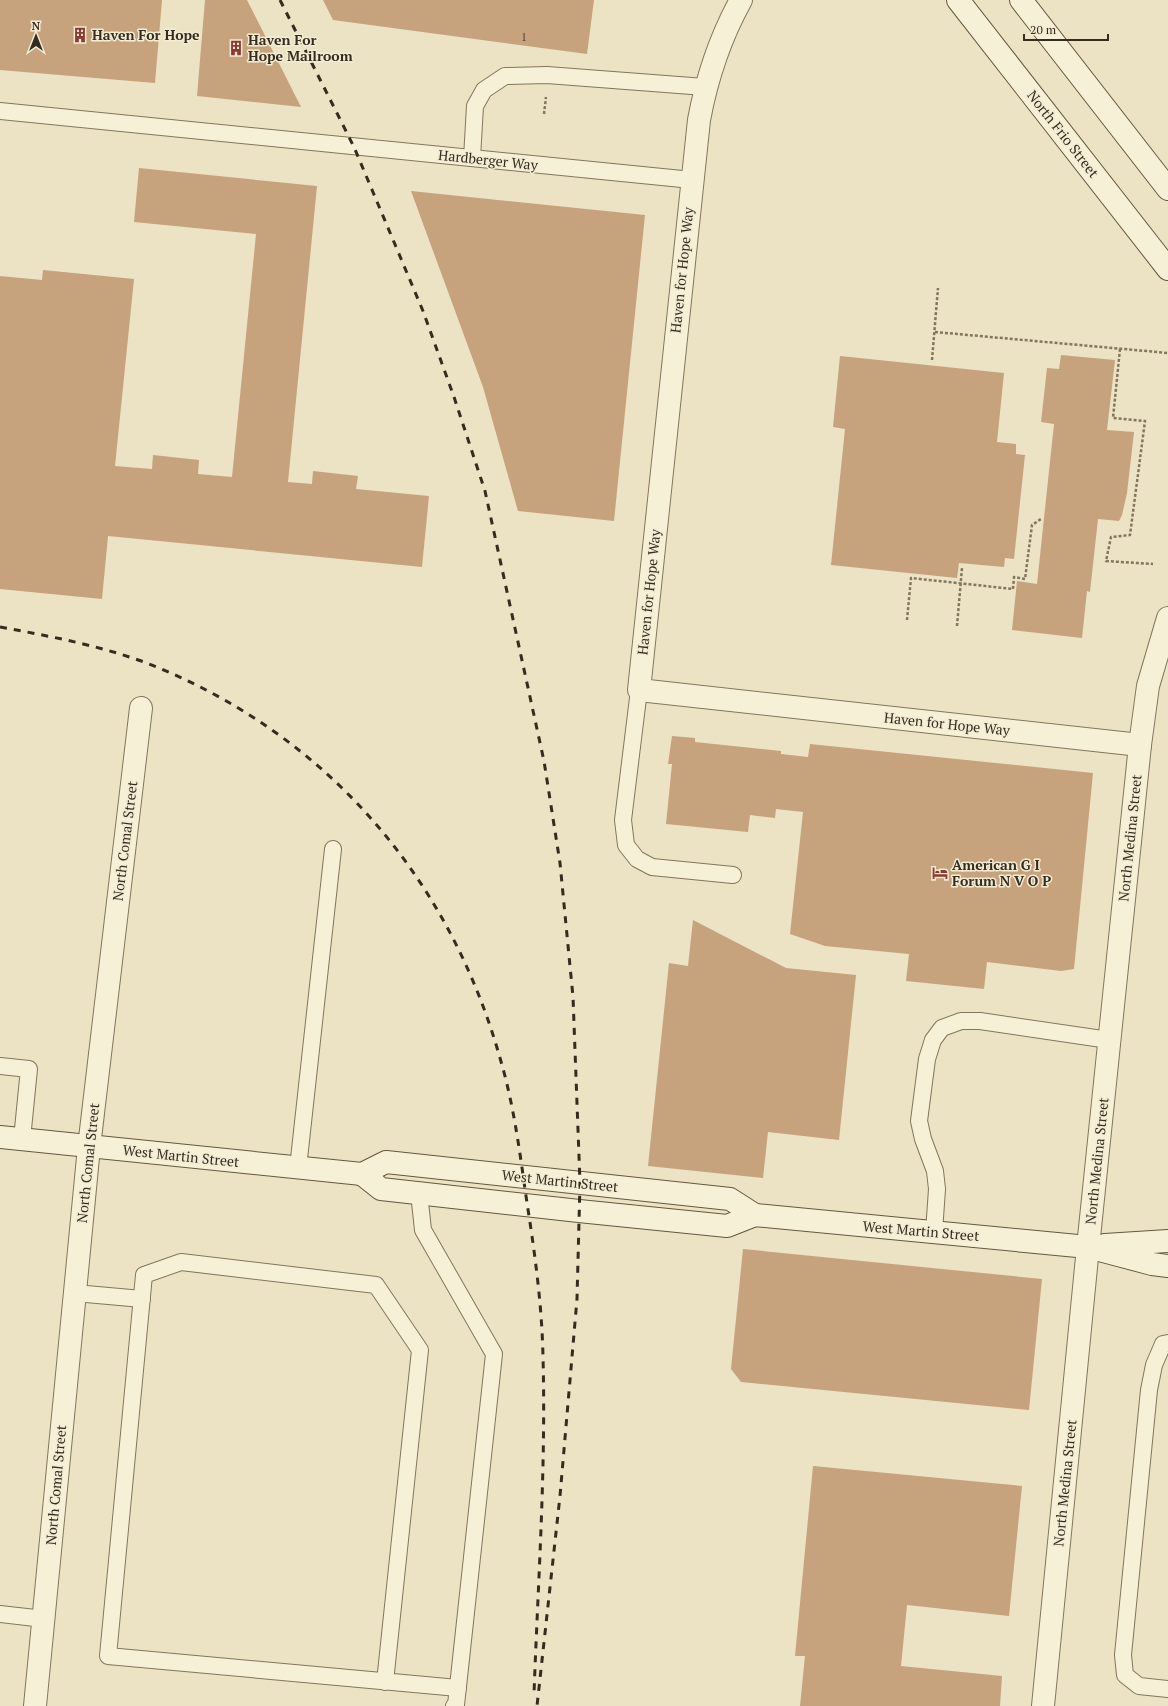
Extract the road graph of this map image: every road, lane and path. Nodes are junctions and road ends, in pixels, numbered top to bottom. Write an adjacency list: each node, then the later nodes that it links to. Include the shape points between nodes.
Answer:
1 (741, 0): 4 (street, Haven for Hope Way, via 730,19)
2 (958, 0): 11 (street, North Frio Street)
3 (1021, 0): 10 (street)
4 (705, 87): 8 (lane, via 547,75 505,76 484,90 475,106); 9 (street, Haven for Hope Way)
5 (547, 92): 7 (path)
6 (0, 111): 8 (lane, Hardberger Way)
7 (544, 114)
8 (472, 158): 9 (lane, Hardberger Way)
9 (692, 180): 24 (street, Haven for Hope Way)
10 (1168, 189)
11 (1168, 269)
12 (938, 288): 13 (path)
13 (934, 332): 14 (path); 16 (path)
14 (1120, 349): 15 (path); 18 (path, via 1113,418 1145,421 1130,535 1111,537 1106,561)
15 (1168, 353)
16 (932, 360)
17 (1041, 519): 20 (path, via 1032,525 1025,579 1014,577 1013,589)
18 (1153, 564)
19 (962, 568): 20 (path)
20 (961, 584): 22 (path, via 911,578); 23 (path)
21 (1168, 618): 26 (street, North Medina Street, via 1148,686)
22 (907, 620)
23 (958, 626)
24 (639, 690): 26 (street, Haven for Hope Way); 28 (lane, via 623,820 626,844 637,860 652,866)
25 (141, 708): 33 (street, North Comal Street)
26 (1140, 745): 29 (street, North Medina Street)
27 (333, 849): 34 (lane)
28 (733, 875)
29 (1109, 1040): 38 (lane, via 980,1021 961,1021 942,1028 933,1040 927,1059 919,1121 935,1171 937,1189); 40 (street, North Medina Street)
30 (0, 1066): 32 (lane, via 29,1070)
31 (0, 1137): 32 (street, West Martin Street)
32 (22, 1139): 33 (street, West Martin Street)
33 (89, 1147): 34 (street, West Martin Street); 42 (street, North Comal Street)
34 (298, 1168): 35 (street, West Martin Street)
35 (362, 1174): 36 (street, West Martin Street, via 381,1189); 37 (street, West Martin Street, via 386,1162 730,1199)
36 (419, 1193): 37 (street, West Martin Street, via 727,1226); 48 (lane, via 423,1230 494,1354)
37 (755, 1215): 38 (street, West Martin Street)
38 (934, 1232): 40 (street, West Martin Street)
39 (1168, 1241): 40 (street, West Martin Street)
40 (1088, 1247): 41 (street, West Martin Street); 52 (street, North Medina Street)
41 (1168, 1266)
42 (75, 1293): 43 (lane); 46 (street, North Comal Street)
43 (142, 1299): 47 (lane, via 108,1656); 47 (lane, via 144,1275 181,1262 376,1285 420,1350)
44 (1168, 1343): 49 (lane, via 1163,1344 1154,1365 1150,1390 1123,1655 1125,1675 1139,1686)
45 (0, 1614): 46 (lane)
46 (44, 1619): 50 (street, North Comal Street)
47 (386, 1682): 48 (lane)
48 (458, 1688): 51 (lane)
49 (1168, 1689)
50 (35, 1706)
51 (454, 1706)
52 (1043, 1706)

